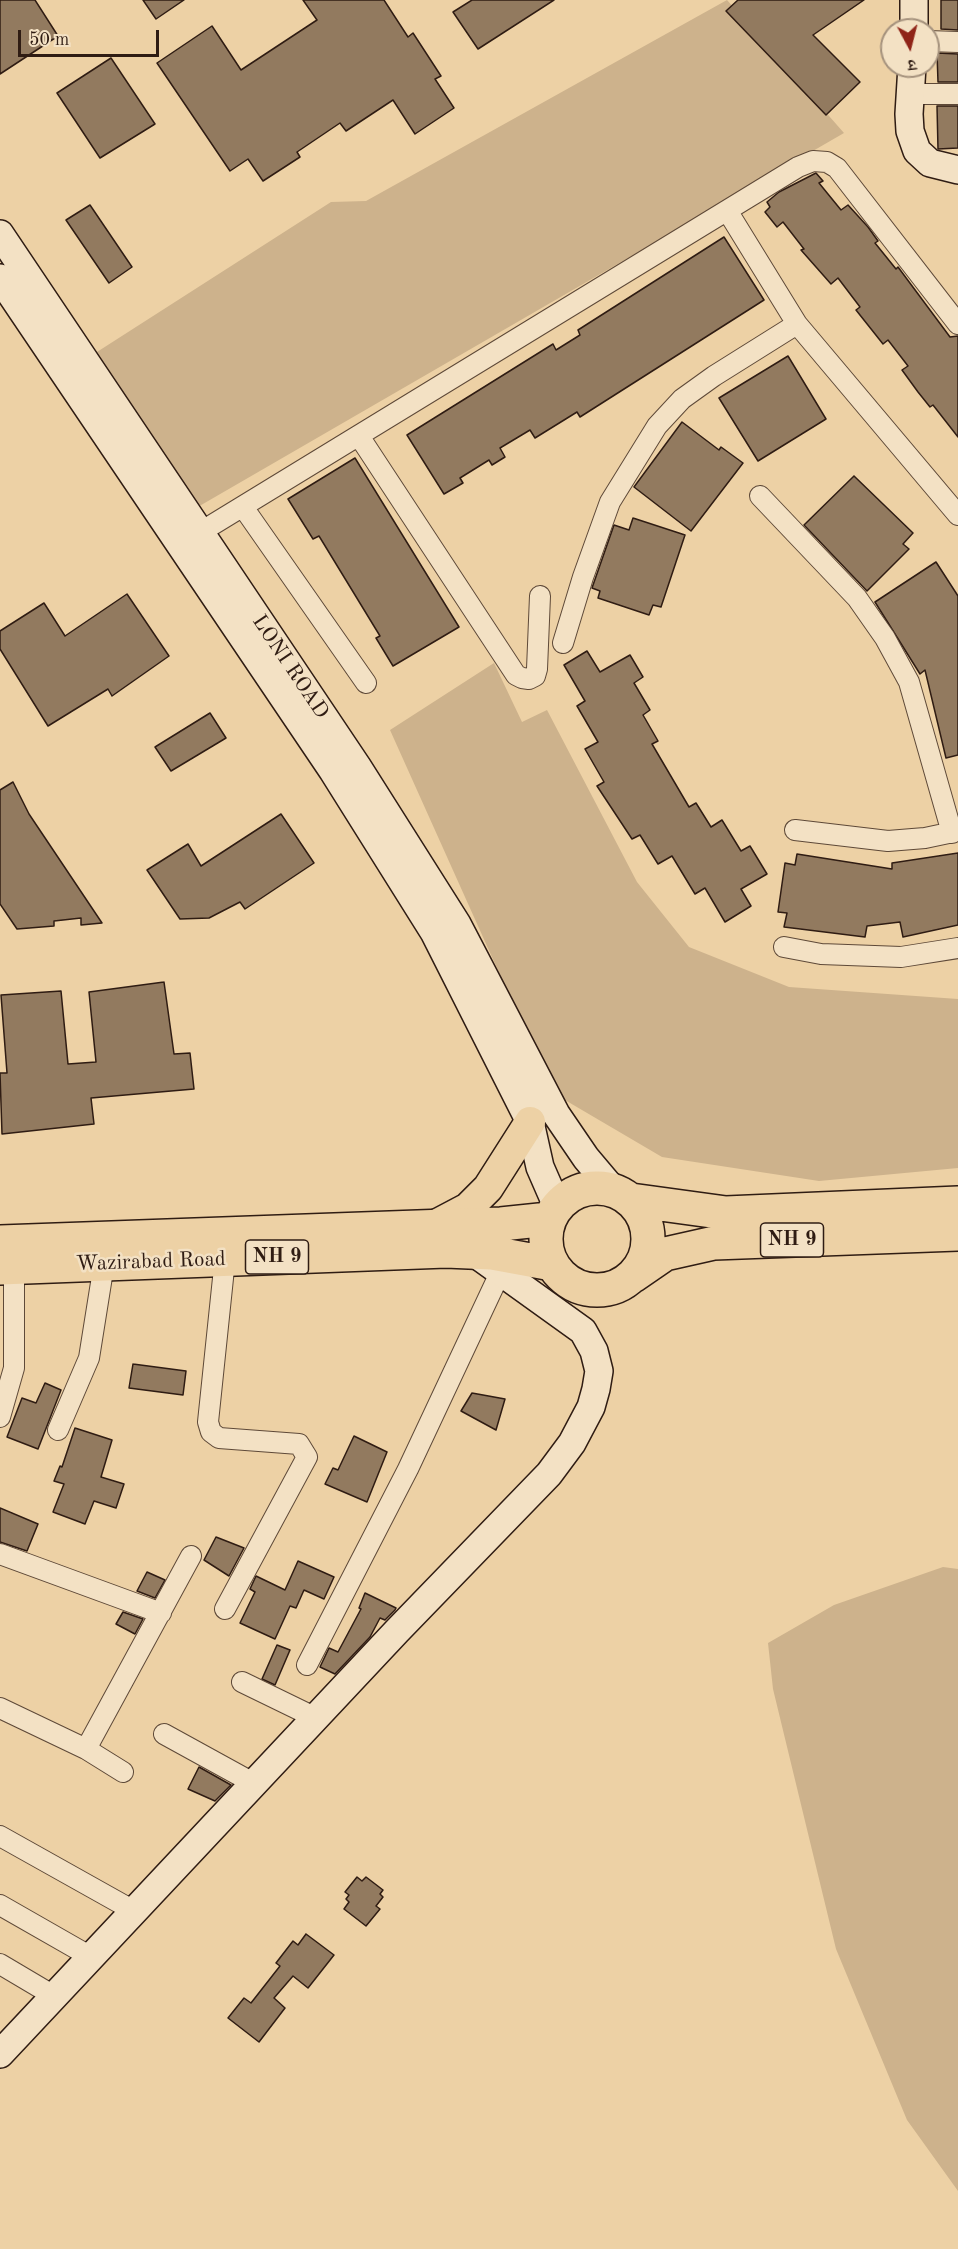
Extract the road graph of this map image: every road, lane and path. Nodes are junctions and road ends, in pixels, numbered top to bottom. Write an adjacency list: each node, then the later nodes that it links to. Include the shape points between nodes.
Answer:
1 (914, 0): 2 (street)
2 (914, 18)
3 (940, 41): 4 (street)
4 (958, 42)
5 (911, 78): 6 (street)
6 (910, 94): 7 (street); 8 (street, via 910,132 917,151 930,163)
7 (958, 94)
8 (958, 170)
9 (728, 212): 12 (street); 13 (street, via 798,167 813,161 827,162 837,168); 14 (street)
10 (0, 234): 18 (street, LONI ROAD)
11 (0, 278): 22 (street, LONI ROAD)
12 (797, 324): 17 (street); 20 (street, via 682,399 657,426 610,502)
13 (958, 324)
14 (359, 436): 16 (street); 19 (street, via 516,675 522,678 529,679 537,669)
15 (760, 496): 24 (street, via 857,598 885,638 909,682)
16 (243, 507): 18 (street); 21 (street)
17 (958, 515)
18 (199, 533): 22 (street, LONI ROAD)
19 (540, 596)
20 (563, 643)
21 (366, 682)
22 (359, 790): 27 (street, LONI ROAD); 27 (street, LONI ROAD, via 457,924)
23 (795, 830): 24 (street, via 888,841)
24 (955, 832)
25 (784, 947): 26 (street, via 821,954 902,957)
26 (958, 948)
27 (534, 1111): 28 (street); 30 (street, via 540,1167); 31 (main road, via 488,1188 468,1208)
28 (622, 1195): 29 (highway, NH 9, via 726,1213); 30 (highway, via 592,1188 577,1191); 39 (highway, via 644,1217 649,1238 645,1259)
29 (958, 1203)
30 (553, 1213): 31 (highway, Wazirabad Road / NH 9, via 501,1224); 37 (highway, via 546,1242)
31 (432, 1227): 34 (highway, Wazirabad Road / NH 9)
32 (958, 1233): 39 (highway, NH 9, via 714,1243 665,1254)
33 (473, 1252): 35 (highway, Wazirabad Road / NH 9); 37 (highway, Wazirabad Road / NH 9); 38 (street)
34 (7, 1255): 36 (highway, Wazirabad Road / NH 9); 40 (street, via 14,1368)
35 (225, 1259): 36 (highway, Wazirabad Road / NH 9); 44 (street, via 208,1422 211,1432 219,1438 299,1443 307,1457)
36 (104, 1264): 41 (street, via 89,1358)
37 (552, 1264): 39 (highway, via 565,1280 592,1290 608,1289)
38 (501, 1273): 46 (street, via 408,1469); 49 (street, via 583,1331 594,1351 598,1371 591,1407 572,1443 549,1474)
39 (633, 1276)
40 (0, 1418)
41 (58, 1430)
42 (0, 1554): 45 (street)
43 (191, 1556): 45 (street)
44 (225, 1609)
45 (161, 1613): 51 (street)
46 (308, 1665)
47 (242, 1682): 49 (street)
48 (0, 1708): 51 (street)
49 (316, 1718): 53 (street)
50 (164, 1734): 53 (street)
51 (86, 1749): 52 (street)
52 (123, 1772)
53 (255, 1784): 56 (street)
54 (0, 1836): 56 (street)
55 (0, 1905): 57 (street)
56 (134, 1911): 57 (street)
57 (91, 1958): 59 (street)
58 (0, 1964): 59 (street)
59 (54, 1996): 60 (street)
60 (0, 2054)

